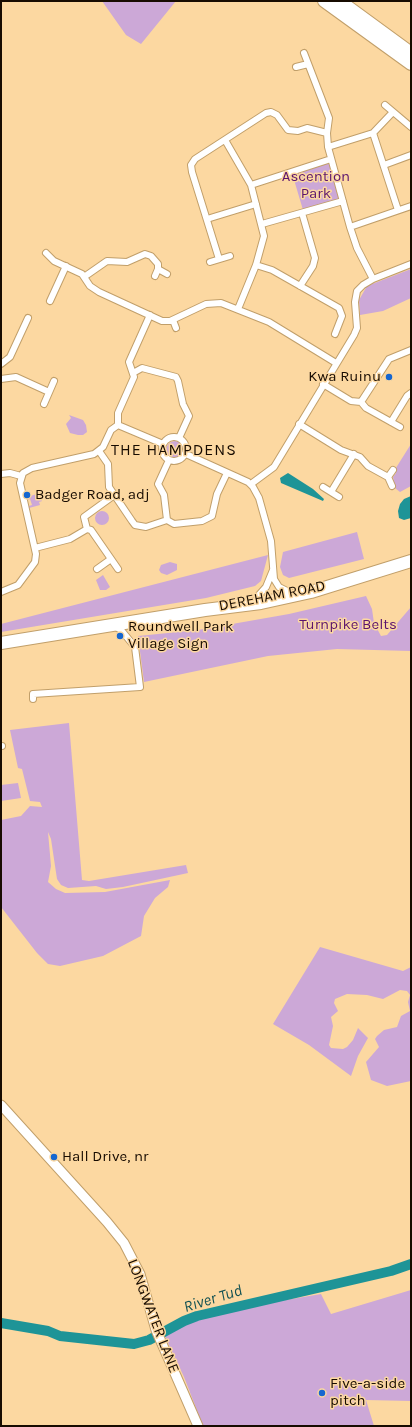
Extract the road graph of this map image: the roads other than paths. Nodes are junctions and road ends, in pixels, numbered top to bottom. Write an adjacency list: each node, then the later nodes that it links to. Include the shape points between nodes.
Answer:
1 (324, 1): 6 (highway)
2 (340, 1): 4 (highway)
3 (304, 53): 5 (street)
4 (411, 53)
5 (308, 64): 7 (street); 11 (street, via 329,118)
6 (411, 64)
7 (296, 68)
8 (385, 105): 9 (street)
9 (393, 112): 10 (street); 12 (street)
10 (411, 127)
11 (326, 132): 13 (street, via 307,128 298,132 288,130 281,119 272,112 266,113); 14 (street)
12 (373, 133): 14 (street); 17 (street)
13 (225, 140): 18 (street); 24 (street, via 195,159 191,165)
14 (328, 147): 16 (street)
15 (411, 155): 17 (street)
16 (331, 159): 18 (street); 19 (street)
17 (384, 165): 22 (street)
18 (251, 185): 20 (street)
19 (343, 201): 23 (street); 26 (street)
20 (256, 204): 24 (street); 25 (street)
21 (411, 206): 22 (street)
22 (398, 210): 26 (street)
23 (302, 212): 25 (street); 41 (street, via 315,258 313,266)
24 (207, 219): 31 (street)
25 (262, 224): 34 (street, via 264,242)
26 (350, 227): 40 (street)
27 (145, 246): 29 (street)
28 (46, 253): 35 (street, via 54,261)
29 (145, 254): 36 (street, via 156,260); 39 (street, via 127,262 107,260)
30 (230, 256): 31 (street)
31 (219, 259): 32 (street)
32 (210, 262)
33 (411, 264): 40 (street)
34 (256, 265): 41 (street, via 272,270); 43 (street)
35 (66, 266): 39 (street); 42 (street)
36 (158, 269): 37 (street); 38 (street)
37 (167, 274)
38 (155, 276)
39 (84, 277): 44 (street, via 90,286 99,292)
40 (373, 278): 50 (street, via 357,291 357,328)
41 (300, 286): 48 (street, via 340,308 342,316)
42 (50, 301)
43 (238, 309): 46 (street, via 221,303 206,304); 50 (street, via 269,322)
44 (150, 315): 46 (street, via 162,321); 52 (street, via 129,362)
45 (28, 318): 51 (street, via 10,357)
46 (173, 320): 47 (street)
47 (176, 328)
48 (335, 334)
49 (411, 350): 58 (street, via 389,359)
50 (336, 363): 55 (street)
51 (1, 364)
52 (133, 373): 62 (street, via 132,382 118,413); 64 (street, via 142,368 176,377 189,416)
53 (1, 379): 56 (street, via 16,378)
54 (54, 381): 56 (street)
55 (323, 384): 58 (street, via 351,401); 61 (street)
56 (49, 392): 59 (street)
57 (411, 393): 60 (street)
58 (361, 402): 60 (street, via 366,408)
59 (44, 404)
60 (391, 422): 63 (street)
61 (299, 424): 68 (street, via 341,450); 75 (street, via 274,466)
62 (118, 425): 65 (street); 66 (street)
63 (400, 427)
64 (179, 438): 65 (street, via 167,439); 67 (street, via 187,447)
65 (163, 444): 69 (street, via 162,451)
66 (99, 451): 73 (street, via 25,470); 79 (street, via 108,464 107,483)
67 (186, 454): 69 (street, via 182,459); 71 (street)
68 (354, 454): 74 (street); 78 (street)
69 (169, 460): 81 (street, via 158,484 164,495)
70 (393, 470): 74 (street)
71 (227, 473): 75 (street); 81 (street, via 210,518 180,524)
72 (1, 474): 73 (street)
73 (21, 476): 83 (street, via 19,479 23,503)
74 (388, 477): 76 (street)
75 (251, 484): 88 (street, via 266,519 274,557)
76 (392, 486)
77 (323, 487): 78 (street)
78 (331, 492): 80 (street)
79 (113, 496): 81 (street, via 135,525 146,527); 82 (street, via 84,516)
80 (339, 497)
81 (167, 520)
82 (88, 529): 83 (street, via 70,538); 84 (street)
83 (35, 548): 91 (street, via 35,562 26,576 18,585)
84 (111, 560): 86 (street); 87 (street)
85 (411, 561): 89 (highway, DEREHAM ROAD)
86 (98, 569)
87 (118, 569)
88 (273, 569): 90 (street, via 276,584); 92 (street, via 266,587)
89 (339, 582): 90 (highway, DEREHAM ROAD); 93 (highway, DEREHAM ROAD, via 311,592 261,603)
90 (287, 591): 92 (highway, DEREHAM ROAD)
91 (1, 592)
92 (258, 596): 93 (highway, DEREHAM ROAD)
93 (205, 610): 94 (highway, DEREHAM ROAD)
94 (134, 621): 95 (highway, DEREHAM ROAD); 96 (street)
95 (112, 625): 96 (street, via 121,630); 97 (highway, DEREHAM ROAD)
96 (125, 637): 98 (street, via 136,650 140,687)
97 (1, 643)
98 (33, 693)
99 (1, 1105): 100 (street, LONGWATER LANE, via 124,1243 140,1274 156,1330)
100 (198, 1426)

